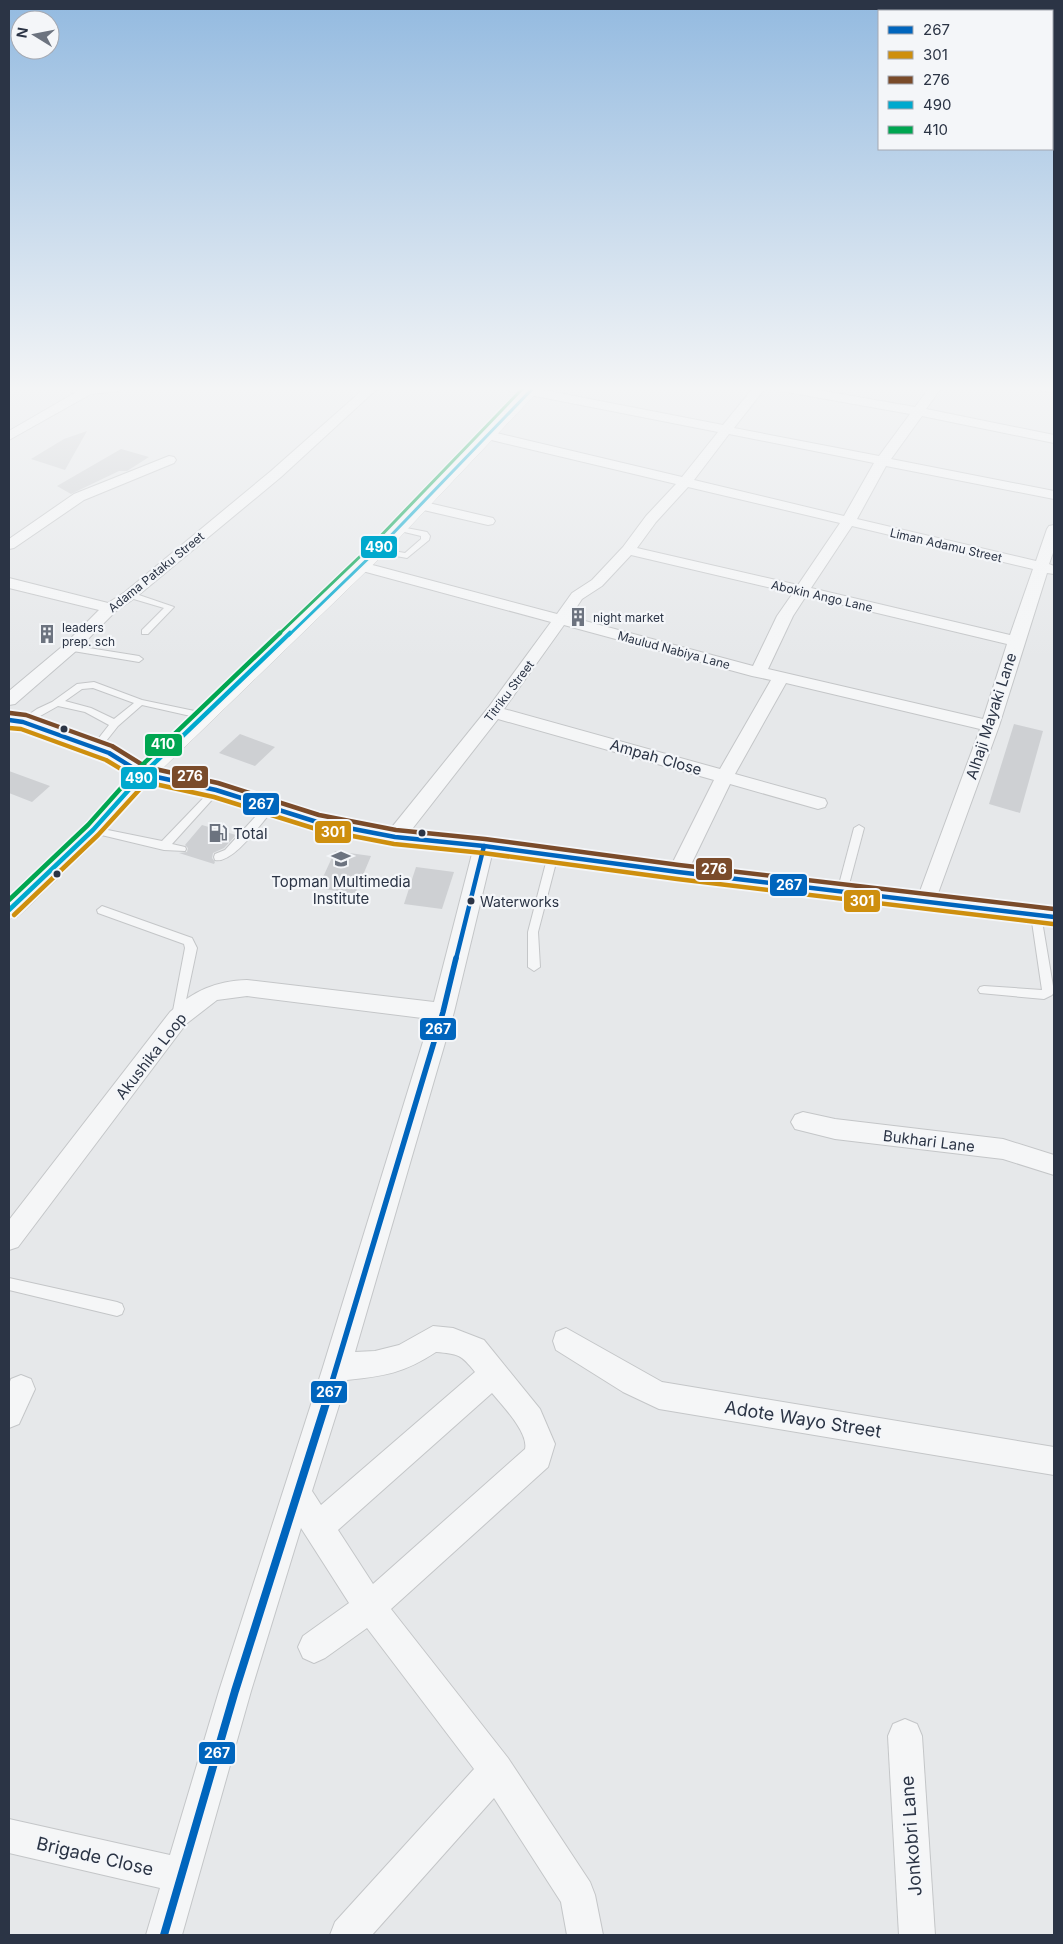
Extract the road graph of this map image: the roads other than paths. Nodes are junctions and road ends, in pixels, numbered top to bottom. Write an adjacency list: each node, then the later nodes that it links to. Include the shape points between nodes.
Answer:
1 (126, 478): 15 (street, via 79,497)
2 (272, 478): 22 (street, Adama Pataku Street)
3 (447, 478): 10 (main road)
4 (662, 478): 8 (street, Liman Adamu Street)
5 (688, 478): 8 (street, Titriku Street)
6 (873, 478): 12 (street)
7 (970, 478): 9 (street)
8 (684, 483): 12 (street, Liman Adamu Street); 17 (street, Titriku Street, via 651,518)
9 (1054, 495)
10 (420, 505): 11 (street); 13 (main road)
11 (488, 521)
12 (848, 522): 19 (street, Liman Adamu Street); 21 (street)
13 (399, 528): 16 (main road); 16 (lane, via 424,534 425,540 407,556)
14 (1054, 529): 19 (street, Alhaji Mayaki Lane)
15 (9, 546)
16 (377, 550): 18 (main road)
17 (628, 550): 21 (street, Abokin Ango Lane); 24 (street, Titriku Street, via 597,583 577,596)
18 (360, 566): 24 (street, Maulud Nabiya Lane); 35 (main road)
19 (1047, 569): 26 (street, Alhaji Mayaki Lane)
20 (9, 583): 23 (street)
21 (802, 592): 26 (street, Abokin Ango Lane); 29 (street, via 785,616)
22 (130, 595): 23 (street, Adama Pataku Street); 25 (lane, via 170,607)
23 (110, 608): 27 (street, Adama Pataku Street)
24 (561, 620): 29 (street, Maulud Nabiya Lane); 34 (street, Titriku Street)
25 (145, 632)
26 (1016, 640): 38 (street, Alhaji Mayaki Lane)
27 (70, 648): 28 (lane); 31 (street, Adama Pataku Street)
28 (139, 660)
29 (758, 672): 30 (street, Maulud Nabiya Lane)
30 (781, 677): 38 (street, Maulud Nabiya Lane); 41 (street)
31 (9, 700)
32 (140, 702): 33 (lane, via 88,684); 35 (lane); 37 (lane)
33 (56, 703): 36 (lane); 37 (lane, via 110,719)
34 (494, 712): 41 (street, Ampah Close); 47 (street, Titriku Street)
35 (204, 716): 40 (main road)
36 (16, 721): 39 (main road)
37 (114, 724): 39 (lane)
38 (990, 726): 56 (street, Alhaji Mayaki Lane)
39 (96, 748): 40 (main road, via 109,752)
40 (143, 774): 42 (main road); 46 (main road)
41 (725, 776): 43 (street, Ampah Close); 53 (street)
42 (216, 790): 44 (main road); 48 (lane)
43 (818, 803)
44 (269, 808): 47 (main road, via 317,822); 52 (lane, via 229,853)
45 (859, 828): 54 (lane)
46 (93, 830): 48 (lane); 55 (main road)
47 (395, 837): 49 (main road)
48 (164, 846): 50 (lane)
49 (484, 846): 51 (main road); 61 (street)
50 (181, 849)
51 (553, 855): 53 (main road); 59 (lane, via 536,914)
52 (219, 857)
53 (678, 872): 54 (main road)
54 (842, 892): 56 (main road)
55 (13, 900)
56 (926, 902): 58 (main road)
57 (102, 910): 62 (lane, via 188,941 191,948)
58 (1045, 916): 60 (lane, via 1048,992 1044,995)
59 (534, 967)
60 (984, 990)
61 (443, 1012): 62 (street, Akushika Loop, via 226,988 202,998); 69 (street)
62 (178, 1018): 65 (street, Akushika Loop)
63 (803, 1122): 64 (street, Bukhari Lane, via 835,1129 1003,1149)
64 (1054, 1165)
65 (9, 1239)
66 (9, 1284): 67 (lane)
67 (117, 1309)
68 (566, 1341): 73 (street, Adote Wayo Street, via 659,1395)
69 (337, 1367): 70 (street, via 375,1364 405,1357 433,1339 453,1341 474,1349); 74 (street)
70 (494, 1374): 75 (street); 76 (street, via 530,1419 540,1444 538,1458)
71 (20, 1389): 72 (street)
72 (9, 1414)
73 (1054, 1461)
74 (298, 1494): 75 (street); 81 (street, via 235,1691)
75 (319, 1527): 76 (street)
76 (370, 1607): 77 (street); 79 (street)
77 (314, 1647)
78 (905, 1736): 85 (street, Jonkobri Lane)
79 (496, 1770): 83 (street); 84 (street, via 577,1896)
80 (9, 1836): 81 (street, Brigade Close)
81 (182, 1875): 82 (street)
82 (164, 1935)
83 (348, 1935)
84 (586, 1935)
85 (917, 1935)

